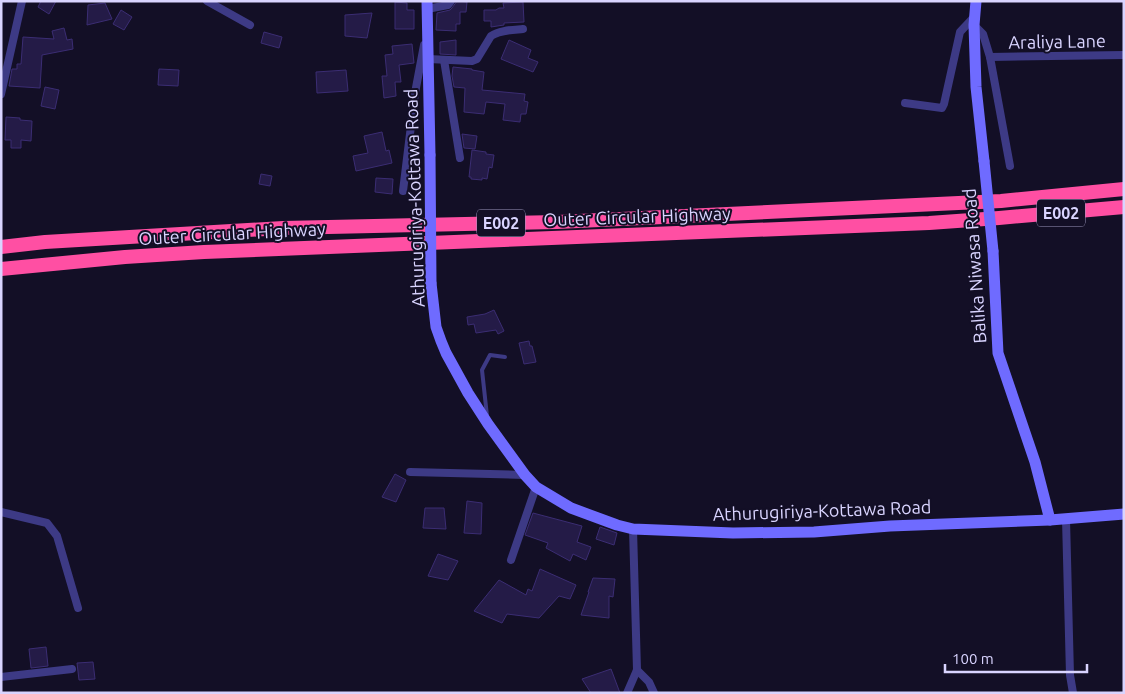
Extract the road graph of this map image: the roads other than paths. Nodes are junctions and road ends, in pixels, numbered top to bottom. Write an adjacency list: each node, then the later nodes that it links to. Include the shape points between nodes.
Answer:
1 (22, 1): 14 (street)
2 (207, 1): 7 (street)
3 (452, 1): 5 (street, via 448,5)
4 (976, 1): 6 (main road, Balika Niwasa Road)
5 (427, 5): 8 (main road, Athurugiriya-Kottawa Road)
6 (975, 20): 11 (street); 15 (street, via 960,32 942,108); 31 (main road, Balika Niwasa Road, bridge, via 976,87 993,251 998,353 1035,462)
7 (250, 25)
8 (428, 29): 12 (main road, Athurugiriya-Kottawa Road); 19 (street, via 415,92)
9 (522, 30): 13 (street, via 494,34 476,59)
10 (1124, 56): 11 (street, Araliya Lane)
11 (990, 57): 17 (street)
12 (428, 59): 13 (street); 24 (main road, Athurugiriya-Kottawa Road, bridge, via 431,283 436,327 440,341)
13 (444, 60): 16 (street)
14 (1, 94)
15 (904, 103)
16 (460, 158)
17 (1010, 166)
18 (1124, 189): 21 (highway, Outer Circular Highway / E002, via 1002,201 557,222 283,228)
19 (403, 191)
20 (1124, 207): 22 (highway, Outer Circular Highway / E002, via 929,223 204,252)
21 (1, 246)
22 (1, 269)
23 (505, 356): 24 (lane, via 490,356 482,370)
24 (488, 424): 26 (main road, Athurugiriya-Kottawa Road)
25 (410, 472): 26 (street)
26 (525, 475): 27 (main road, Athurugiriya-Kottawa Road)
27 (536, 487): 32 (main road, Athurugiriya-Kottawa Road, via 571,508); 33 (street)
28 (1, 512): 34 (street, via 47,523 57,536)
29 (1124, 514): 30 (main road, Athurugiriya-Kottawa Road)
30 (1066, 519): 31 (main road, Athurugiriya-Kottawa Road); 40 (street)
31 (1050, 520): 32 (main road, Athurugiriya-Kottawa Road, via 814,532)
32 (633, 529): 36 (street)
33 (511, 560)
34 (78, 608)
35 (72, 669): 37 (street)
36 (637, 670): 38 (street); 39 (street, via 649,682)
37 (1, 677)
38 (627, 693)
39 (654, 693)
40 (1073, 693)

